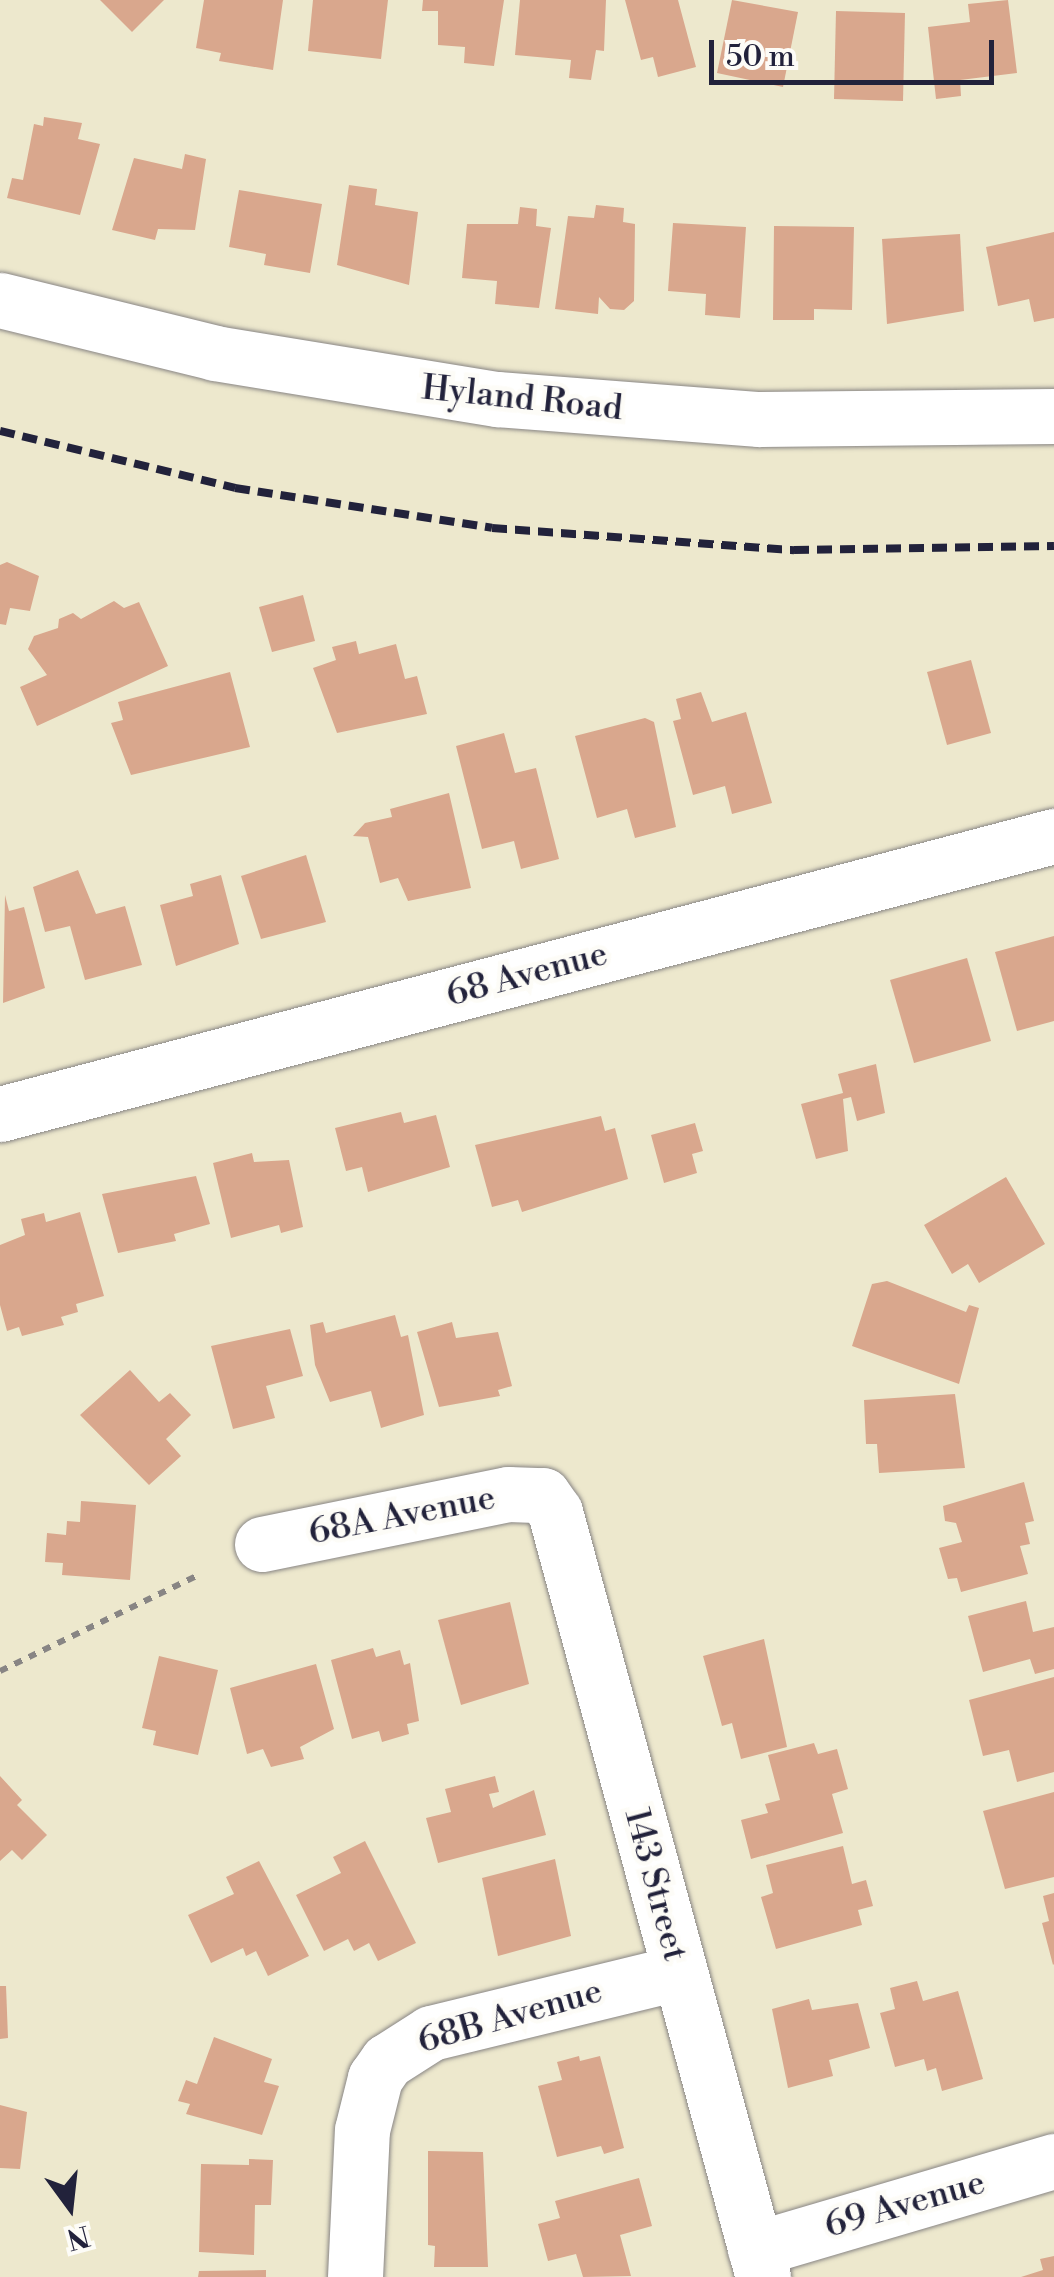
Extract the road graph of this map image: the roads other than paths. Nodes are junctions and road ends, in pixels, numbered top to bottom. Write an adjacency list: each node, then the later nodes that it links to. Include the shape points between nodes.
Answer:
1 (0, 300): 2 (street, Hyland Road, via 215,353 497,399 760,419)
2 (1054, 416)
3 (1054, 836): 4 (street, 68 Avenue)
4 (0, 1114)
5 (544, 1495): 6 (street, 68A Avenue, via 508,1494); 7 (street, 143 Street, via 554,1512)
6 (262, 1544)
7 (678, 1973): 9 (street, 143 Street); 10 (street, 68B Avenue, via 431,2032 388,2060 375,2078 362,2130)
8 (1054, 2161): 9 (street, 69 Avenue)
9 (759, 2263)
10 (356, 2277)

